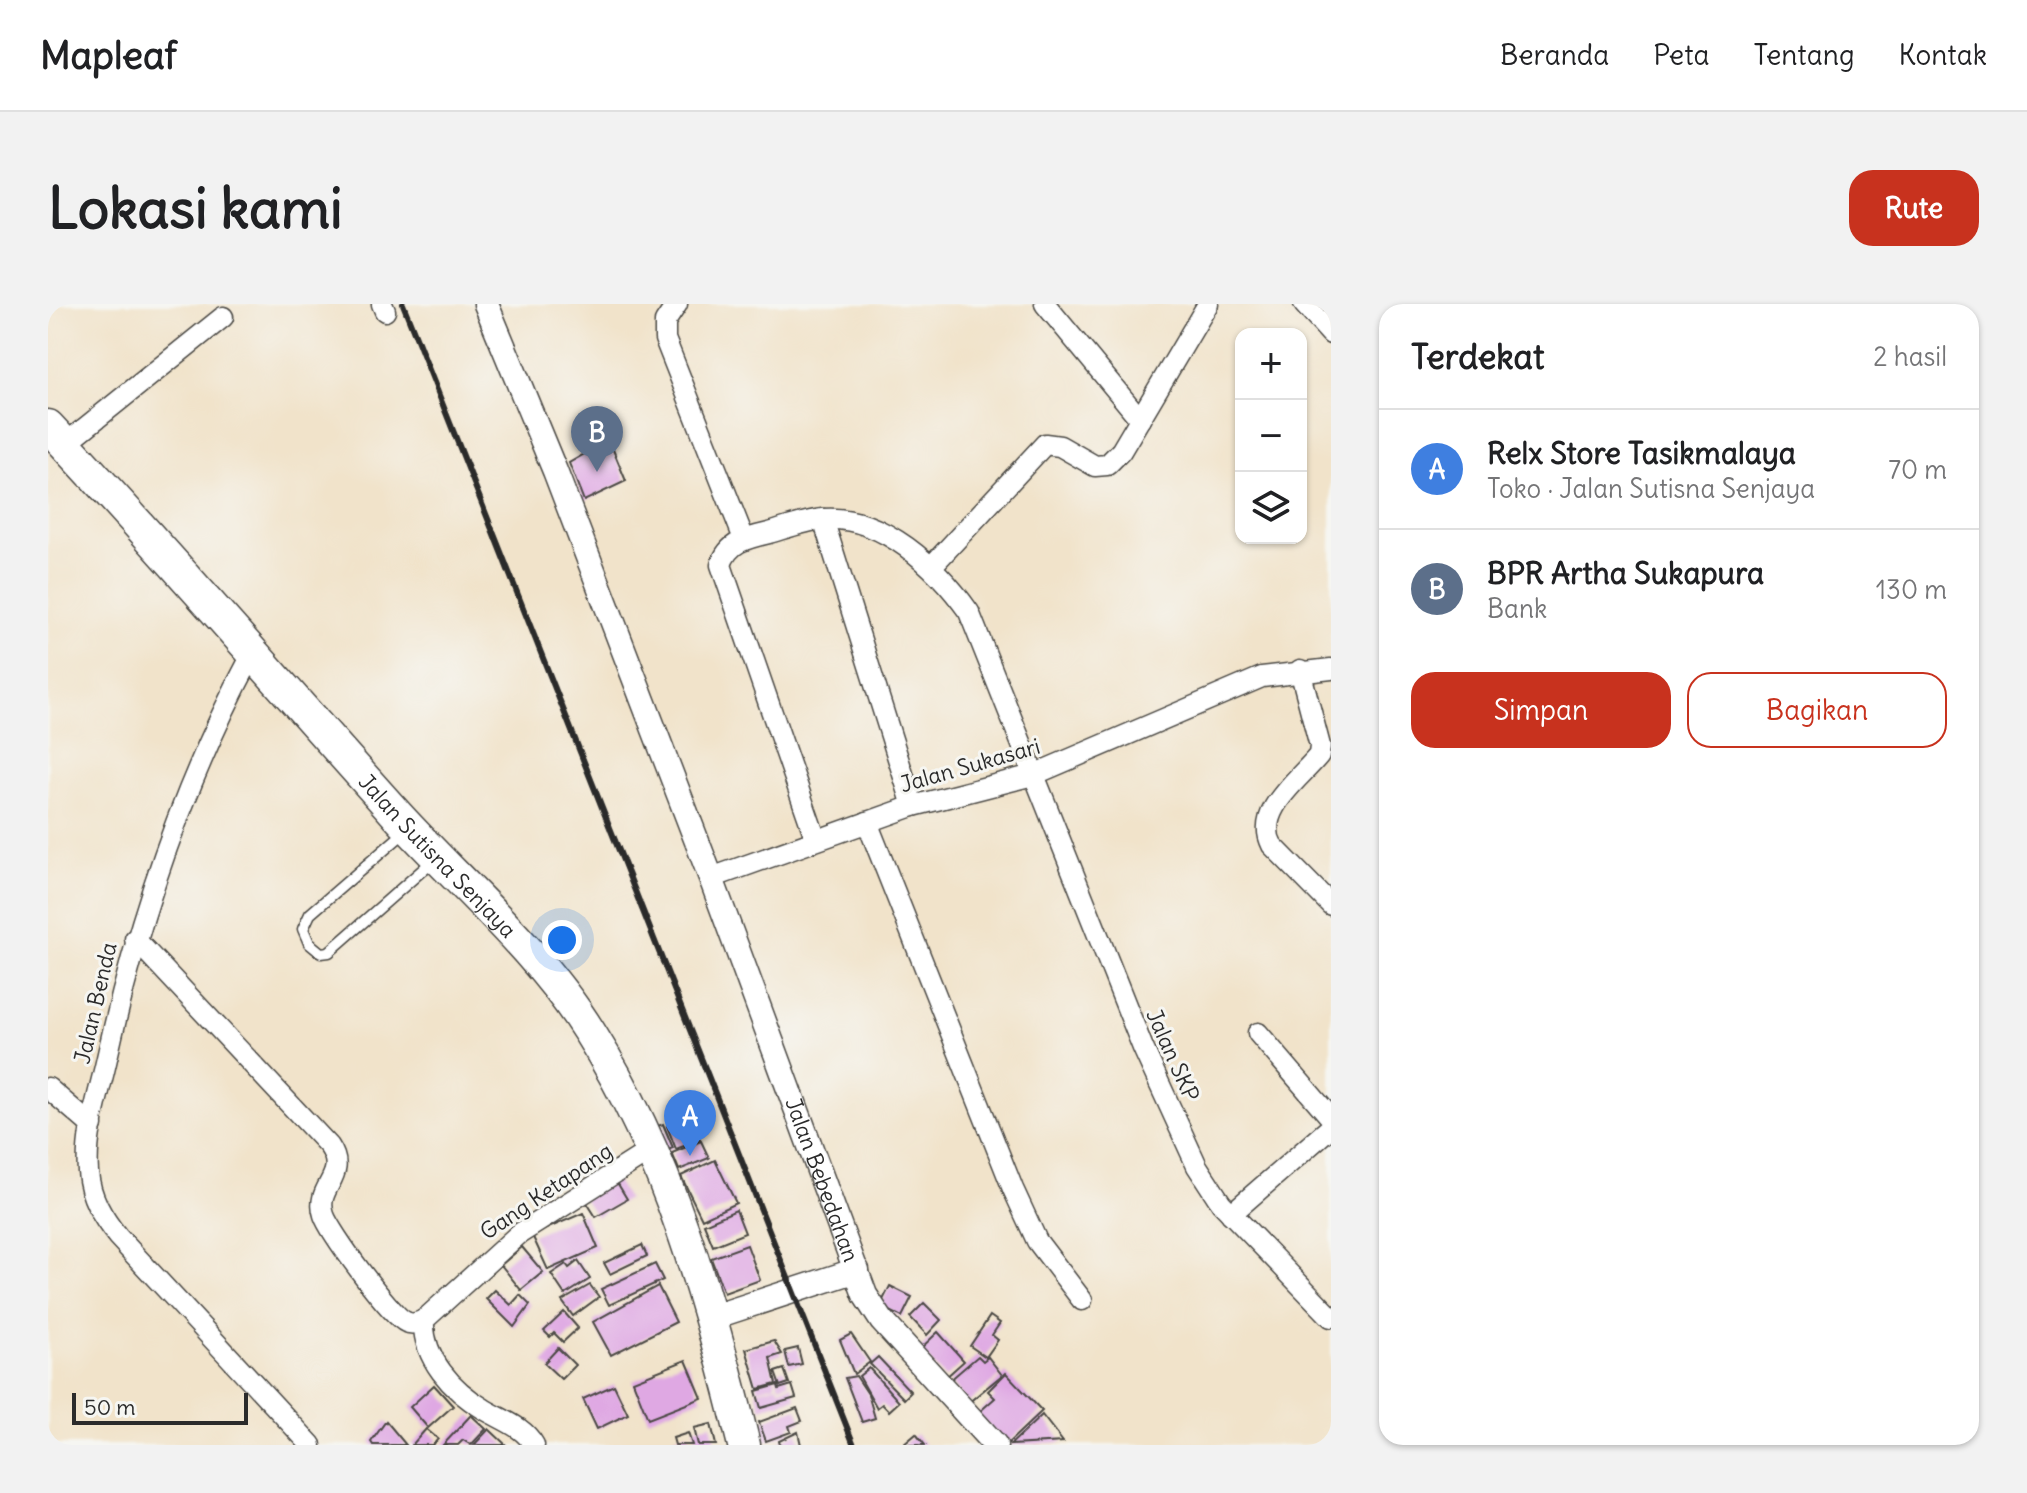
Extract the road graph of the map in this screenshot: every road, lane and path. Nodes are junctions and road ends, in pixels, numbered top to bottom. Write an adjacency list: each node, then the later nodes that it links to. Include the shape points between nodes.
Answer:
1 (486, 304): 22 (street, Jalan Bebedahan)
2 (677, 304): 11 (street, via 665,322 665,339)
3 (1045, 304): 8 (street)
4 (1208, 304): 8 (street)
5 (1304, 304): 7 (street)
6 (223, 317): 9 (street)
7 (1331, 334)
8 (1140, 419): 12 (street, via 1121,451 1100,467 1045,444)
9 (56, 435): 13 (main road, Jalan Sutisna Senjaya)
10 (823, 519): 11 (street); 12 (street, Jalan SKP, via 877,531); 17 (street)
11 (744, 539): 20 (street, via 726,553 722,569)
12 (931, 567): 16 (street, Jalan SKP, via 969,612)
13 (252, 655): 19 (main road, Jalan Sutisna Senjaya); 24 (street, Jalan Benda, via 199,760)
14 (1331, 669): 15 (street, Jalan Sukasari)
15 (1300, 670): 16 (street, Jalan Sukasari, via 1262,677); 23 (street, via 1319,755 1269,813 1267,835)
16 (1033, 775): 17 (street, Jalan Sukasari); 31 (street, Jalan SKP, via 1143,1048 1204,1180)
17 (913, 806): 18 (street, Jalan Sukasari)
18 (867, 822): 20 (street, Jalan Sukasari); 33 (street, via 1013,1189 1037,1241)
19 (409, 828): 21 (main road, Jalan Sutisna Senjaya); 21 (lane, via 310,914 303,929 309,943 321,953 329,952)
20 (816, 840): 22 (street, Jalan Sukasari)
21 (436, 857): 30 (main road, Jalan Sutisna Senjaya, via 566,996 625,1094)
22 (711, 878): 32 (street, Jalan Bebedahan)
23 (1331, 905)
24 (135, 939): 28 (street, Jalan Benda); 36 (street, via 329,1146 337,1167 324,1195 324,1215 383,1301 404,1321)
25 (1258, 1033): 27 (street)
26 (48, 1088): 28 (street)
27 (1331, 1118)
28 (92, 1126): 37 (street, Jalan Benda, via 89,1184 108,1224)
29 (1331, 1127): 31 (street)
30 (651, 1150): 34 (main road, Jalan Sutisna Senjaya); 36 (street, Gang Ketapang, via 519,1234)
31 (1231, 1214): 35 (street, Jalan SKP)
32 (857, 1270): 34 (street); 40 (street, Jalan Bebedahan, via 874,1311)
33 (1082, 1300)
34 (713, 1317): 39 (main road, Jalan Sutisna Senjaya)
35 (1331, 1317)
36 (424, 1320): 38 (street, via 429,1352 450,1381 479,1406 523,1431)
37 (311, 1445)
38 (534, 1445)
39 (744, 1445)
40 (995, 1445)

